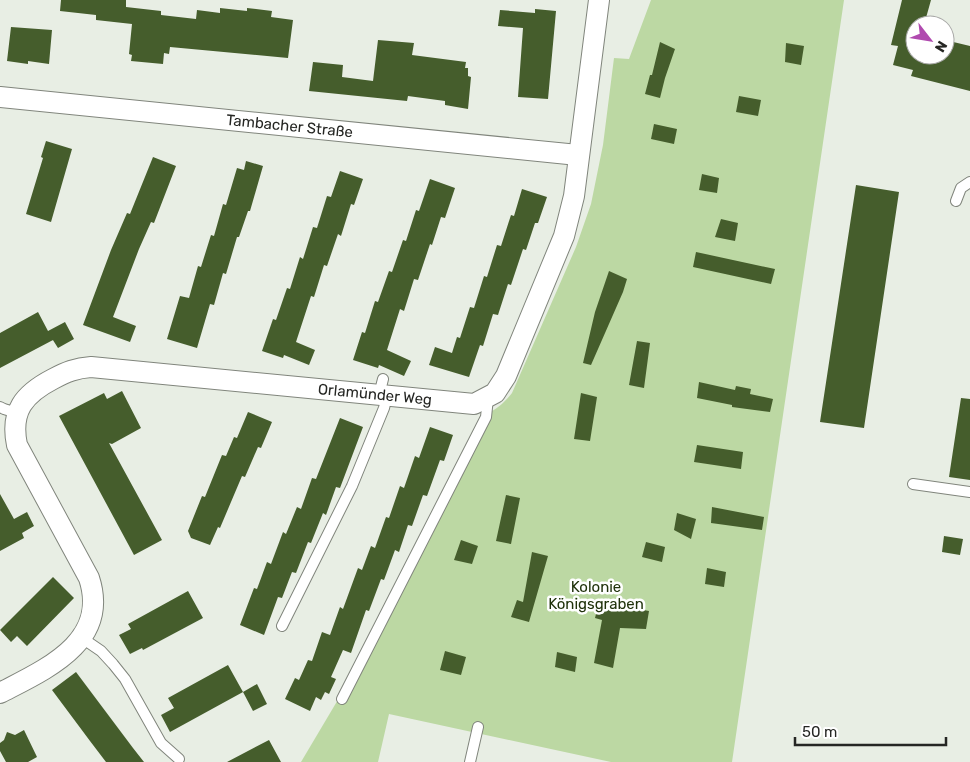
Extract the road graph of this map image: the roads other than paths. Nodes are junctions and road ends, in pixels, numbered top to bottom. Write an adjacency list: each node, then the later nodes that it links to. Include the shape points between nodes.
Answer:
1 (599, 0): 3 (street)
2 (0, 97): 3 (street, Tambacher Straße)
3 (578, 155): 7 (street, via 574,196 564,236 506,376)
4 (970, 182): 5 (lane, via 962,188)
5 (956, 201)
6 (383, 390): 7 (street, Orlamünder Weg, via 474,404); 8 (street, Orlamünder Weg, via 80,368 66,372); 11 (lane, via 384,408 352,486)
7 (488, 398): 14 (lane, via 486,417)
8 (9, 410): 12 (street, Orlamünder Weg, via 17,445 89,578 94,600 92,617)
9 (913, 484): 10 (lane)
10 (970, 492)
11 (282, 626)
12 (82, 638): 13 (street, Orlamünder Weg, via 53,665); 16 (lane, via 113,664 125,679 161,744)
13 (0, 693)
14 (342, 699)
15 (478, 727): 17 (lane)
16 (179, 759)
17 (470, 762)

